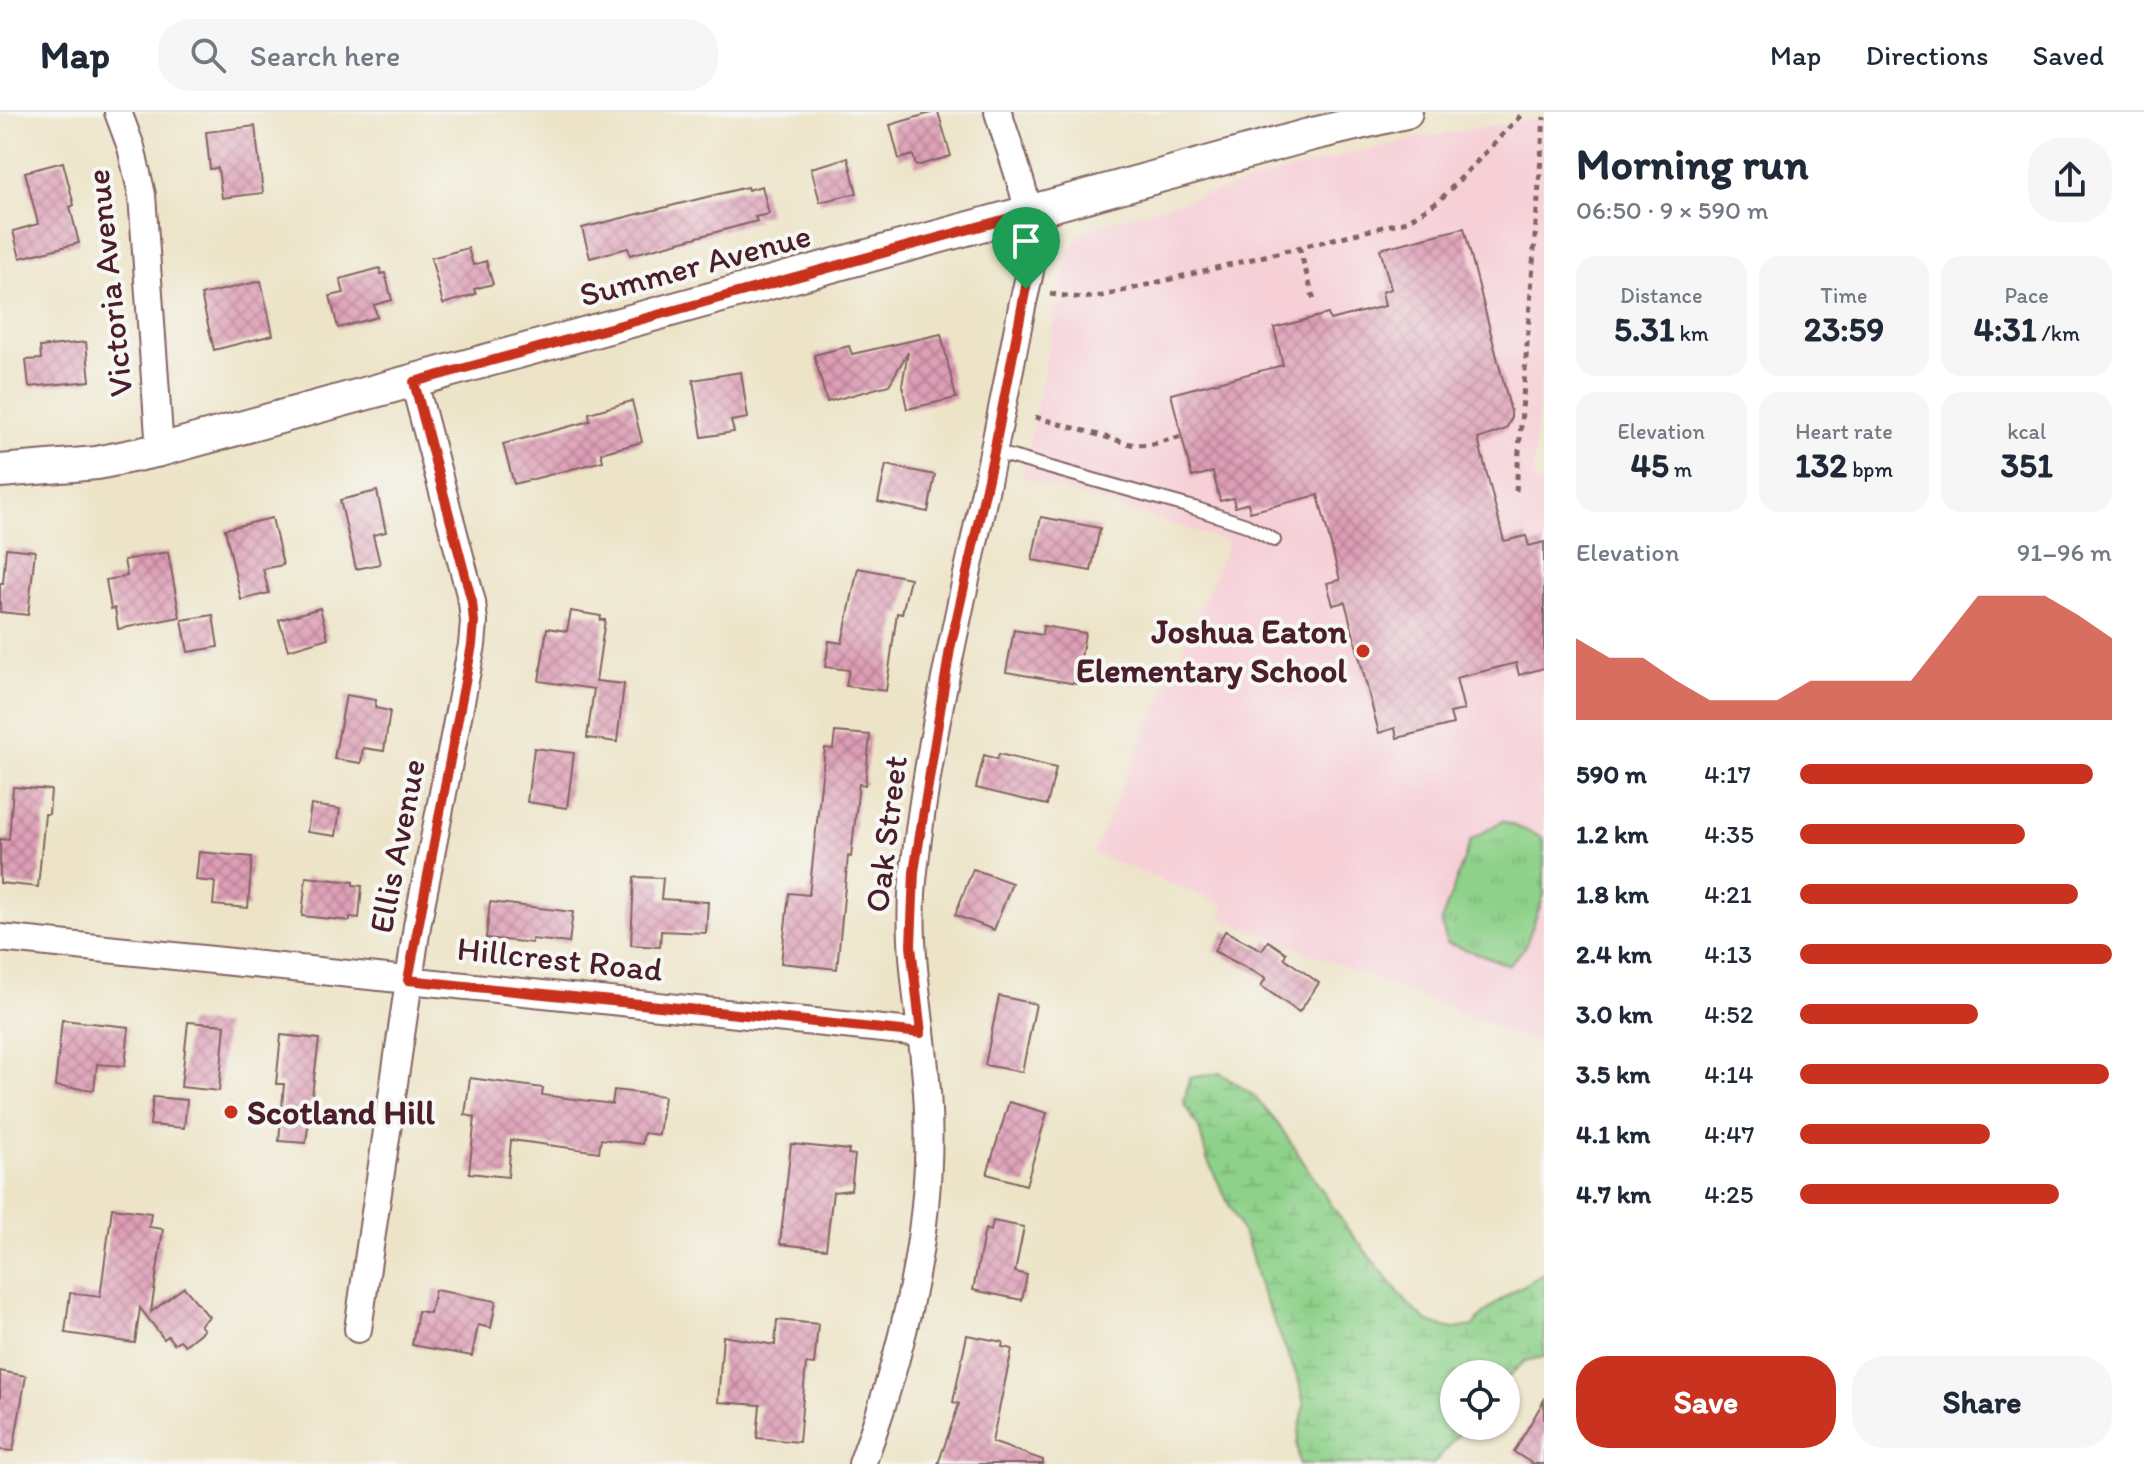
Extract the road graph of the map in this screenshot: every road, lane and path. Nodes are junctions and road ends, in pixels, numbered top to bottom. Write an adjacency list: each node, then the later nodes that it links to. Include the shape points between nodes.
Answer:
1 (118, 112): 13 (street, Victoria Avenue, via 142,195)
2 (998, 112): 6 (street, Oak Street)
3 (1406, 112): 6 (street, Summer Avenue)
4 (1524, 112): 7 (path, via 1419,219)
5 (1544, 117): 16 (path)
6 (1028, 213): 8 (street, Oak Street, via 1033,249); 10 (street, Summer Avenue)
7 (1299, 247): 8 (path, via 1102,296); 9 (path)
8 (1026, 289): 14 (street, Oak Street)
9 (1314, 300)
10 (414, 382): 13 (street, Summer Avenue); 19 (street, Ellis Avenue, via 474,622)
11 (1035, 417): 12 (path, via 1134,445)
12 (1182, 436)
13 (160, 450): 15 (street, Summer Avenue, via 97,463)
14 (994, 452): 17 (lane, via 1194,508); 20 (street, Oak Street, via 950,649 914,872 911,946)
15 (0, 471)
16 (1516, 491)
17 (1274, 540)
18 (0, 938): 19 (street, Hillcrest Road)
19 (408, 980): 20 (street, Hillcrest Road); 21 (street, Ellis Avenue)
20 (921, 1033): 22 (street, Oak Street, via 929,1165 925,1204 902,1334 886,1400)
21 (358, 1329)
22 (862, 1464)

